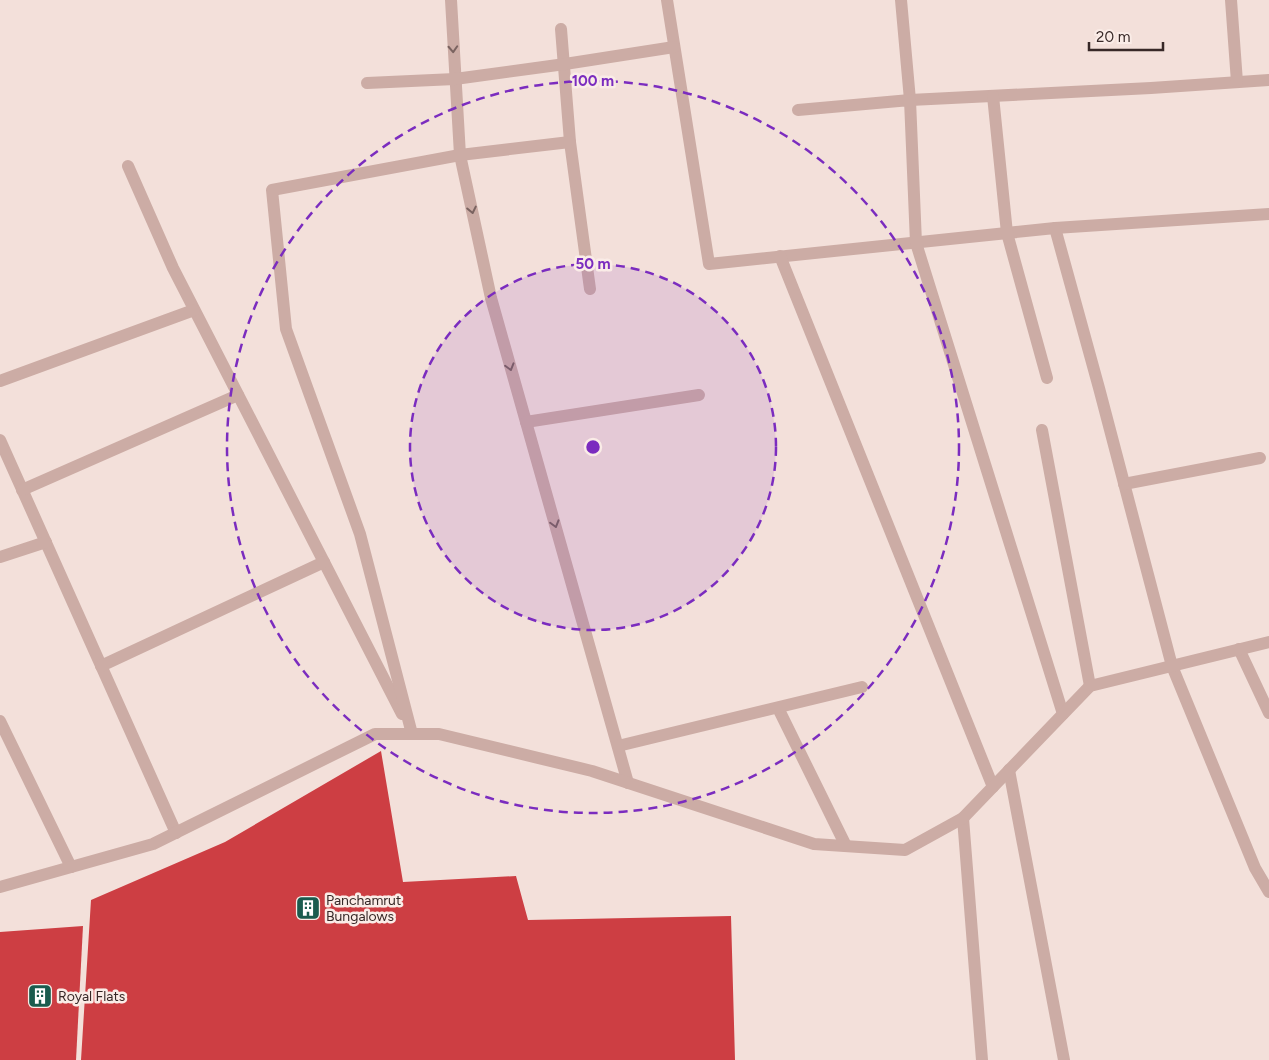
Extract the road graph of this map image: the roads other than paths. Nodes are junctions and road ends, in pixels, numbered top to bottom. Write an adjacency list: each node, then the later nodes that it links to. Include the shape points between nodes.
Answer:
1 (451, 0): 8 (street, one-way to 8)
2 (666, 0): 6 (street)
3 (901, 0): 13 (street)
4 (1231, 0): 11 (street)
5 (560, 29): 7 (street)
6 (674, 47): 7 (street); 22 (street, via 709,264)
7 (565, 64): 8 (street); 15 (street)
8 (455, 79): 10 (street); 16 (street)
9 (1269, 80): 11 (street)
10 (367, 82)
11 (1237, 82): 12 (street)
12 (993, 96): 13 (street); 20 (street)
13 (910, 100): 14 (street); 21 (street)
14 (798, 110)
15 (570, 142): 16 (street); 23 (street)
16 (460, 155): 29 (street, one-way to 29, via 491,298); 48 (street, via 272,190 286,329 360,534)
17 (128, 166): 24 (street)
18 (1269, 214): 19 (street)
19 (1055, 228): 20 (street); 33 (street)
20 (1007, 233): 21 (street); 25 (street)
21 (916, 243): 22 (street); 46 (street)
22 (780, 256): 52 (street)
23 (590, 289)
24 (194, 310): 26 (street); 27 (street)
25 (1047, 378)
26 (0, 381)
27 (238, 395): 34 (street); 37 (street)
28 (699, 395): 29 (street)
29 (526, 422): 49 (street, one-way to 49)
30 (1042, 430): 42 (street)
31 (0, 440): 34 (street)
32 (1260, 458): 33 (street)
33 (1124, 484): 41 (street)
34 (22, 490): 35 (street)
35 (46, 542): 36 (street); 40 (street)
36 (0, 557)
37 (324, 562): 40 (street); 48 (street)
38 (1269, 642): 39 (street)
39 (1239, 650): 41 (street); 45 (street)
40 (101, 666): 54 (street)
41 (1172, 666): 42 (street); 58 (street, via 1255,868)
42 (1090, 686): 46 (street)
43 (862, 687): 44 (street)
44 (778, 708): 49 (street); 55 (street)
45 (1269, 713)
46 (1063, 714): 50 (street)
47 (0, 721): 56 (street)
48 (412, 734): 51 (street, via 439,734 592,771); 54 (street, via 375,734)
49 (618, 746): 51 (street)
50 (1009, 770): 52 (street); 60 (street)
51 (628, 783): 55 (street, via 814,844)
52 (992, 788): 53 (street)
53 (963, 818): 55 (street, via 905,850); 59 (street)
54 (176, 833): 56 (street, via 152,844)
55 (846, 846)
56 (71, 867): 57 (street)
57 (0, 887)
58 (1269, 892)
59 (982, 1060)
60 (1064, 1060)

